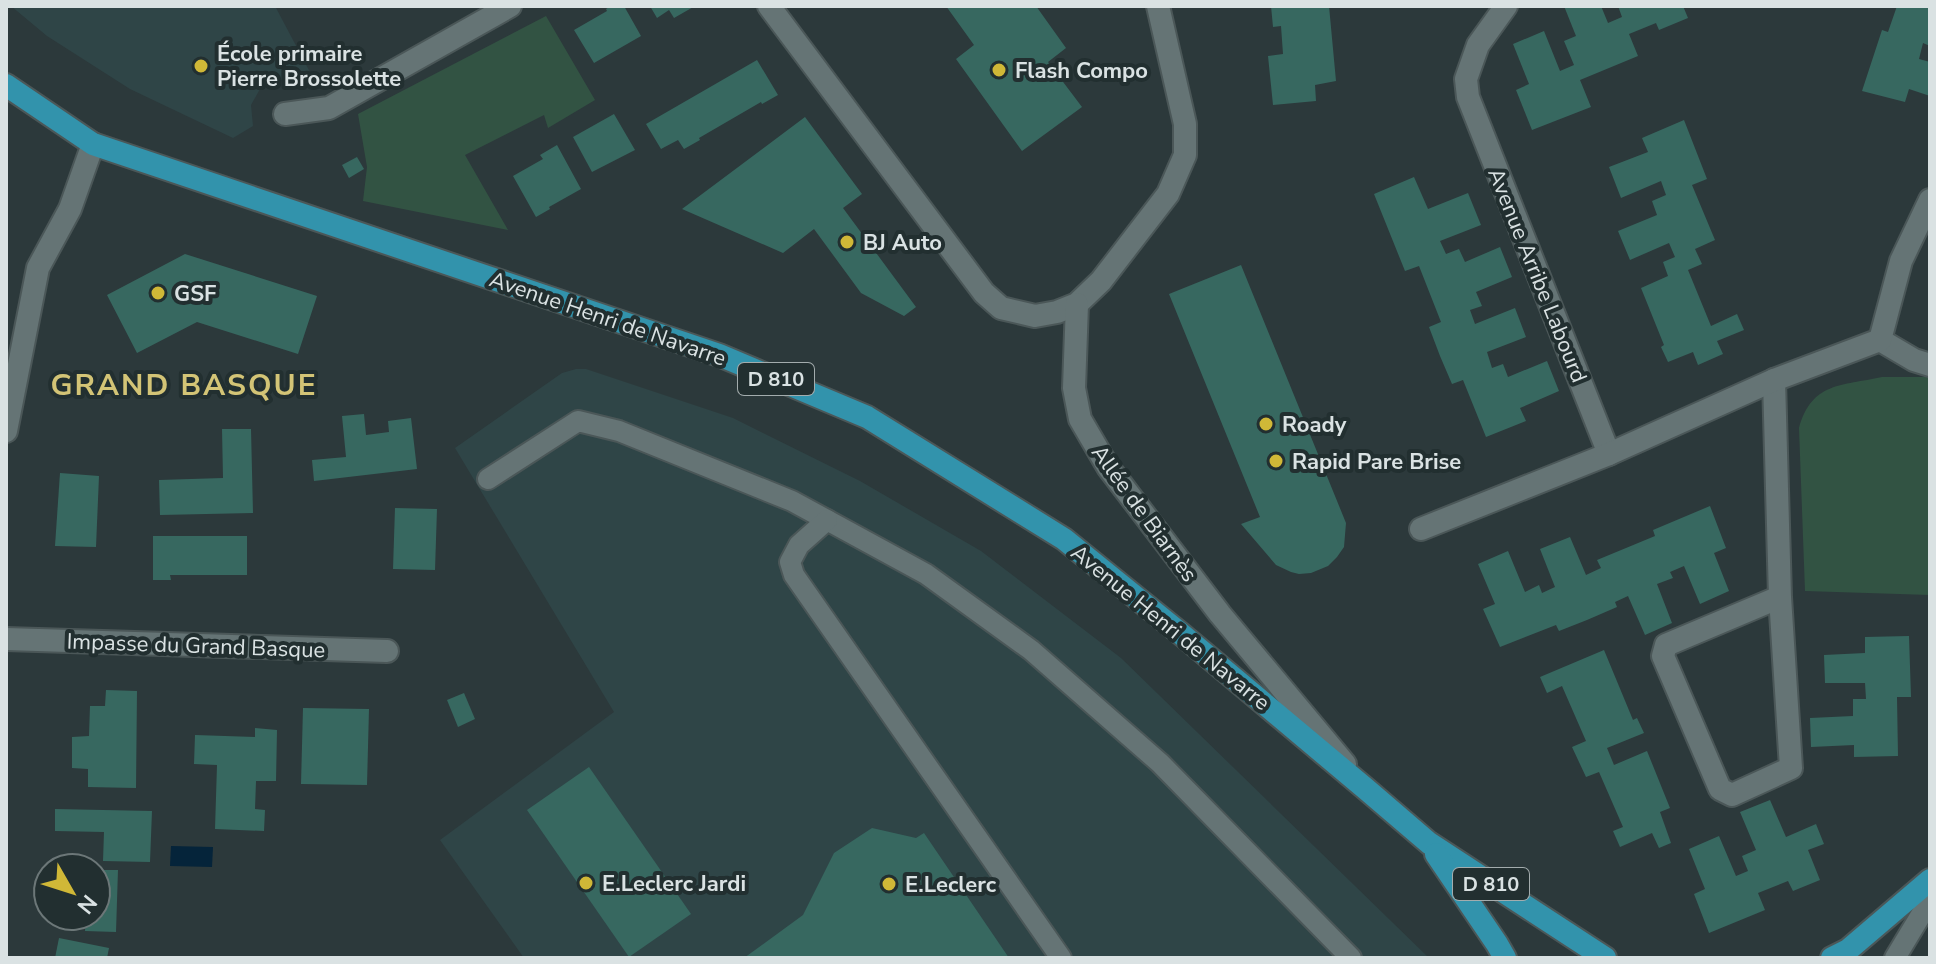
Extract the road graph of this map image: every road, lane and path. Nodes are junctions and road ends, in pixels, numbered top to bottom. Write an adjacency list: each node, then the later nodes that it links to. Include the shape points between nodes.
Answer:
1 (510, 6): 6 (street, via 329,108)
2 (769, 6): 9 (street, via 984,293 1001,308 1035,316)
3 (1158, 6): 9 (street, via 1185,124 1185,155 1168,194)
4 (1506, 6): 14 (street, Avenue Arribe Labourd, via 1478,45 1466,79 1468,97)
5 (6, 85): 7 (main road, Avenue Henri de Navarre / D 810)
6 (285, 114)
7 (93, 144): 13 (street, via 70,209 38,268); 21 (main road, Avenue Henri de Navarre / D 810, via 719,355 867,417 1064,539)
8 (1930, 200): 10 (street, via 1901,261)
9 (1077, 304): 21 (street, Allée de Biarnès, via 1074,388 1080,419 1108,467 1220,614)
10 (1880, 340): 11 (street); 12 (street)
11 (1930, 365)
12 (1774, 380): 14 (street); 18 (street)
13 (6, 431)
14 (1609, 454): 17 (street)
15 (488, 479): 16 (lane, via 578,421 619,431)
16 (827, 520): 25 (lane, via 799,545 790,562 794,575); 26 (lane, via 926,574 1031,650 1168,770)
17 (1421, 529)
18 (1780, 597): 18 (street, via 1791,768 1732,795 1720,789 1663,656 1666,645)
19 (6, 639): 20 (street, Impasse du Grand Basque)
20 (387, 651)
21 (1366, 789): 22 (main road, Avenue Henri de Navarre / D 810)
22 (1429, 843): 27 (main road, Avenue Henri de Navarre / D 810); 28 (main road, Avenue Henri de Navarre / D 810)
23 (1930, 880): 29 (main road)
24 (1930, 900): 30 (lane)
25 (1061, 958)
26 (1351, 958)
27 (1505, 958)
28 (1605, 958)
29 (1832, 958)
30 (1895, 958)

